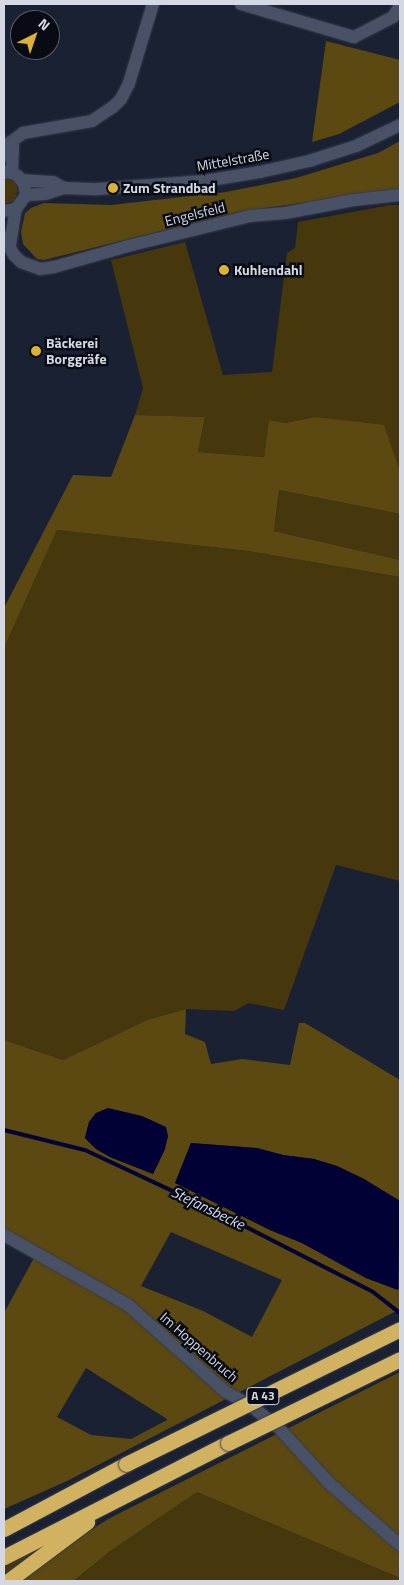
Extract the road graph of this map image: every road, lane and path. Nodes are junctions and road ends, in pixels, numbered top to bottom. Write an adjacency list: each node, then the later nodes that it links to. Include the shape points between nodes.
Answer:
1 (153, 4): 5 (street, via 129,83 113,107 92,121 30,131)
2 (241, 4): 3 (street, via 354,37 393,17)
3 (400, 6)
4 (400, 126): 8 (street, Mittelstraße, via 356,146 260,172 205,181 97,189)
5 (13, 141): 6 (street, via 8,144); 7 (street)
6 (4, 156)
7 (12, 175): 8 (street, Mittelstraße, via 52,182); 9 (street)
8 (64, 188): 9 (street, Mittelstraße)
9 (26, 195): 11 (street)
10 (400, 195): 12 (street, Engelsfeld, via 240,218 40,269 22,262)
11 (10, 210): 12 (street, Engelsfeld)
12 (7, 241)
13 (4, 1235): 18 (street, Im Hoppenbruch, via 128,1305 226,1392 278,1427 330,1484)
14 (400, 1329): 17 (highway, A 43, bridge)
15 (400, 1359): 16 (highway, A 43, bridge)
16 (138, 1487): 19 (highway, A 43); 20 (highway)
17 (4, 1528)
18 (400, 1545)
19 (4, 1557)
20 (8, 1581)

